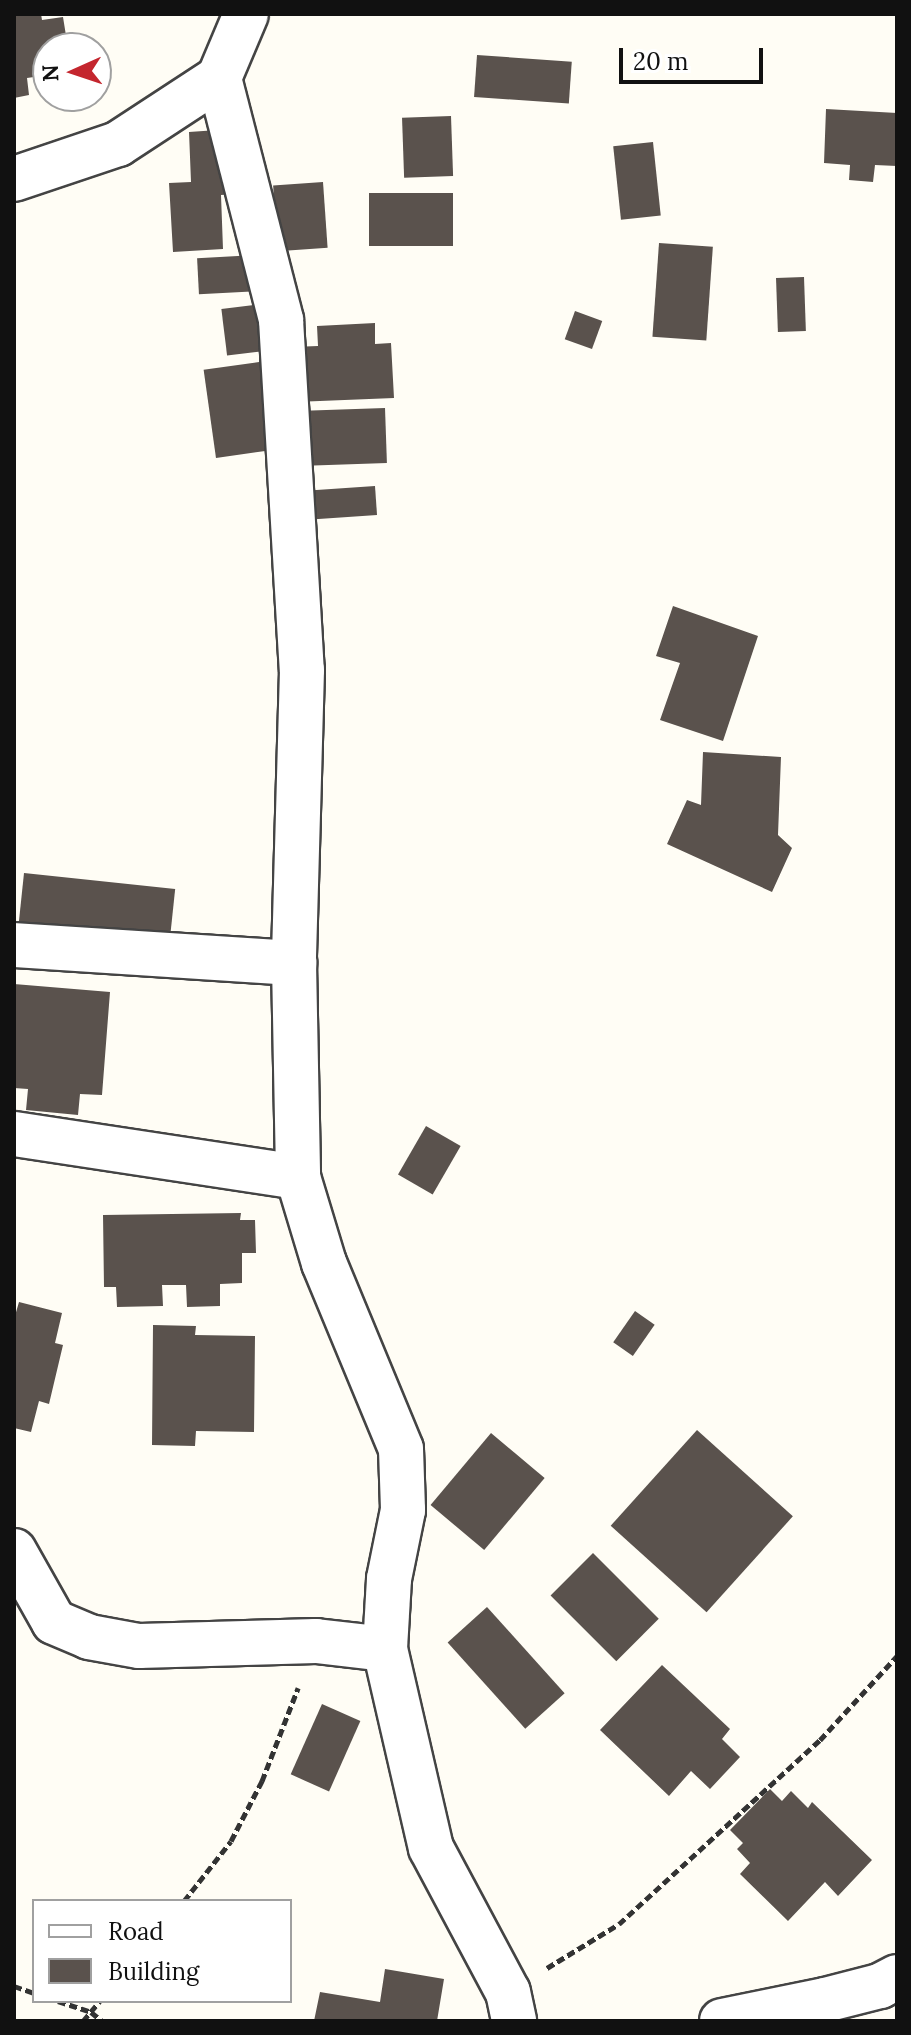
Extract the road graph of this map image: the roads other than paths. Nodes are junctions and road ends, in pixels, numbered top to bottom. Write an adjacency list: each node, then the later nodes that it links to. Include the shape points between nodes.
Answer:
1 (246, 14): 2 (street)
2 (219, 78): 3 (street, via 118,144); 5 (street, via 281,320 302,670)
3 (14, 179)
4 (14, 945): 5 (street)
5 (294, 963): 7 (street)
6 (14, 1134): 7 (street)
7 (298, 1177): 9 (street, via 324,1263 401,1449 403,1510 389,1579)
8 (14, 1551): 9 (street, via 54,1622 89,1637 139,1646 316,1641)
9 (385, 1649): 11 (street, via 431,1848)
10 (897, 1977): 12 (street, via 839,1997)
11 (511, 2006)
12 (722, 2021)

